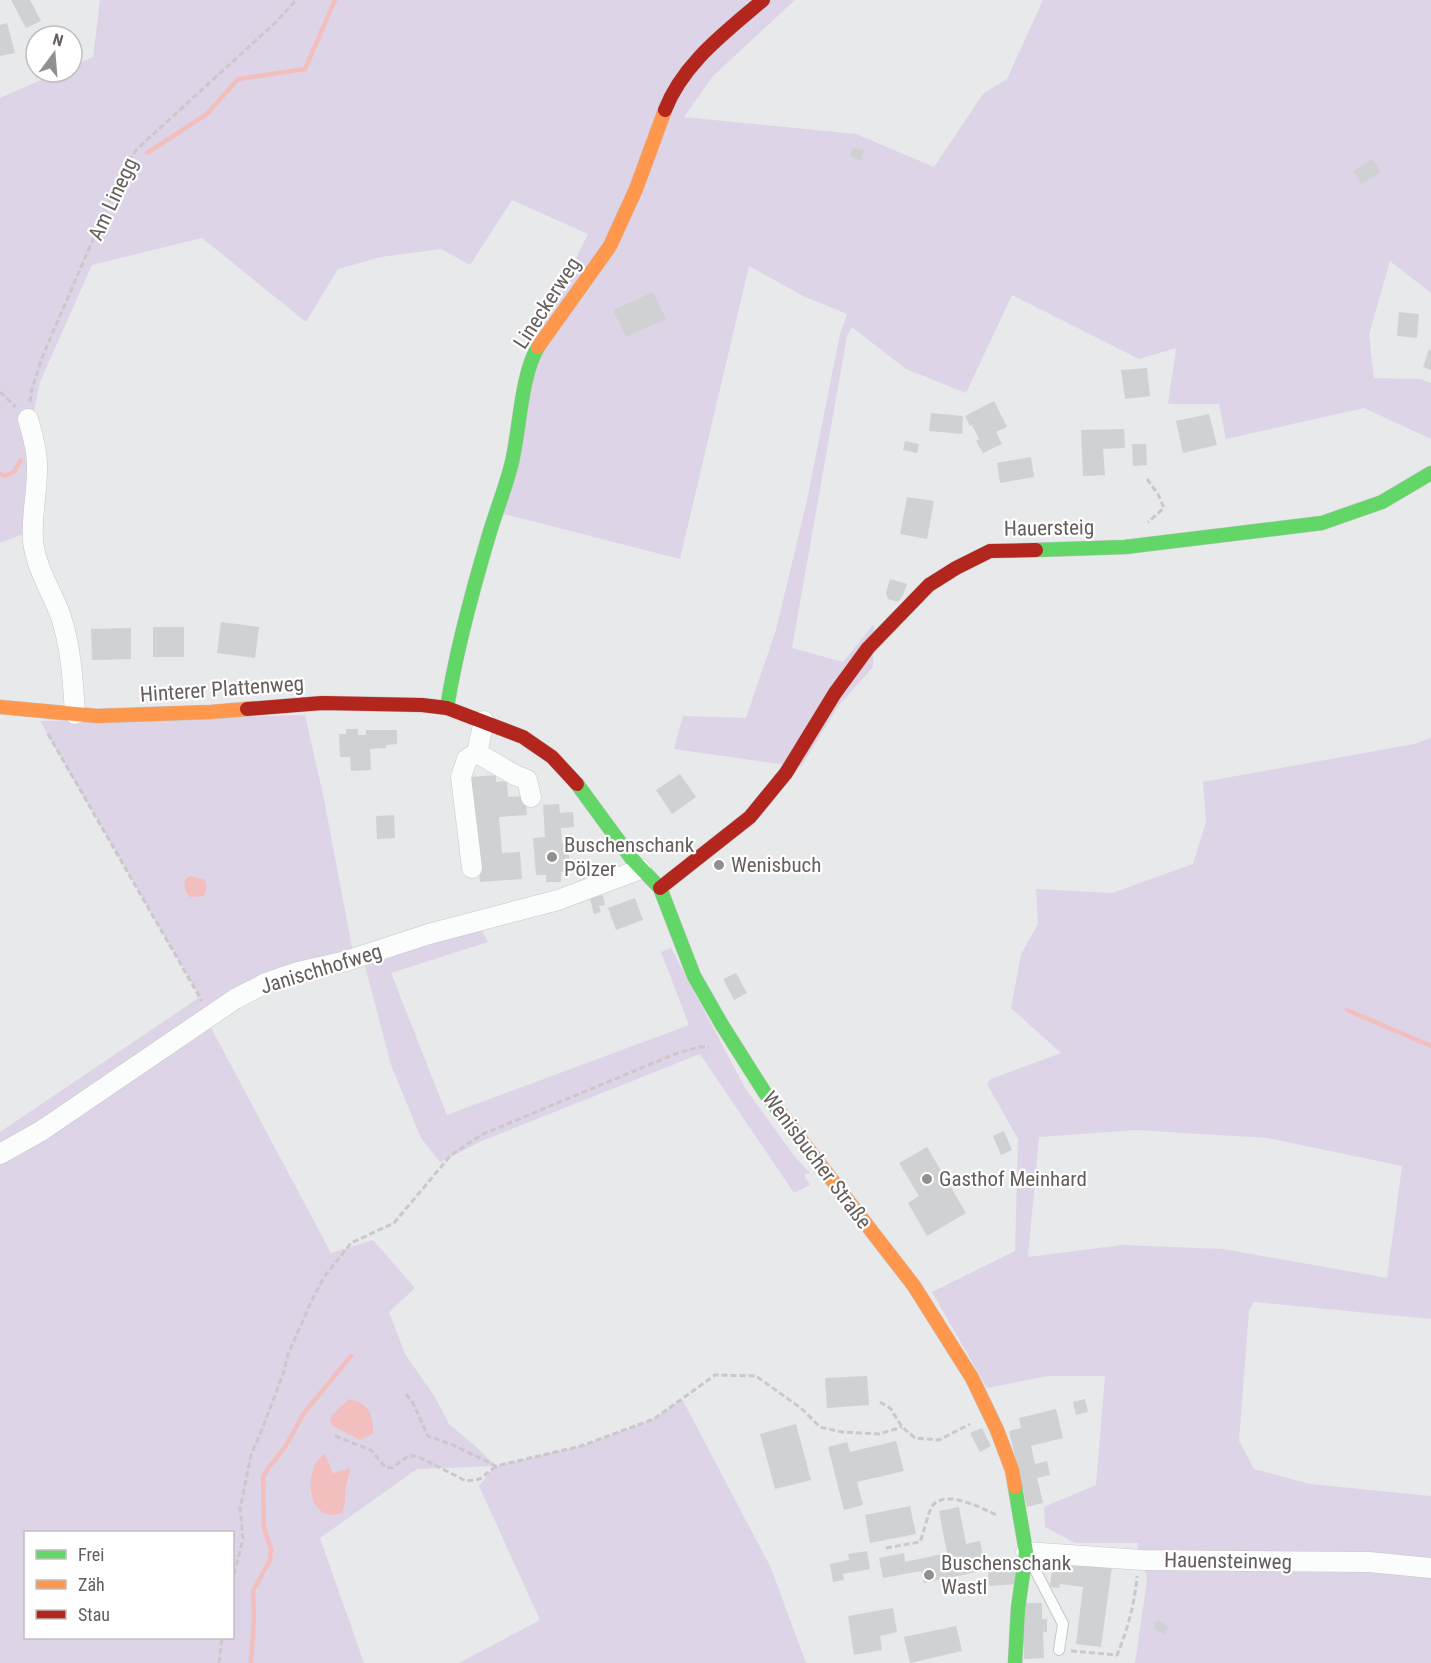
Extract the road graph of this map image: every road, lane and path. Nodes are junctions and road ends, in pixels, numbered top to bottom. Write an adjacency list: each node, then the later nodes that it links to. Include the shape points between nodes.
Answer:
1 (296, 0): 4 (path, Am Linegg, via 137,149 124,168 43,355)
2 (764, 0): 9 (street, Lineckerweg, via 705,50 680,82 610,246 536,350 528,372 512,462 475,586)
3 (0, 392): 4 (path)
4 (28, 419): 11 (street, via 37,464 33,542 68,644)
5 (1431, 473): 17 (street, Hauersteig, via 1382,502 1322,524 1125,547 990,551 956,568 929,585 868,648 786,773 750,817)
6 (1147, 478): 7 (path, via 1164,508)
7 (1147, 523)
8 (0, 707): 10 (street, Hinterer Plattenweg)
9 (447, 708): 11 (street, Hinterer Plattenweg, via 322,703 166,716); 12 (street, Wenisbucher Straße)
10 (38, 710): 11 (street, Hinterer Plattenweg); 18 (path, via 40,721)
11 (75, 714)
12 (484, 721): 13 (street); 16 (street, Wenisbucher Straße, via 523,737 552,757 575,781)
13 (477, 753): 14 (street, via 527,780); 15 (street, via 467,759 461,777)
14 (531, 796)
15 (472, 868)
16 (641, 869): 17 (street, Wenisbucher Straße); 18 (street, Janischhofweg, via 558,900 277,979)
17 (660, 888): 19 (street, Wenisbucher Straße, via 693,976)
18 (211, 1015): 20 (street, Janischhofweg, via 41,1131)
19 (739, 1051): 23 (street, Wenisbucher Straße, via 765,1093 914,1286); 32 (path, via 699,1047 675,1054 483,1134 451,1155 394,1223 351,1243 324,1277 312,1300 251,1455 240,1509 243,1539)
20 (0, 1154)
21 (406, 1394): 26 (path, via 428,1436)
22 (880, 1402): 24 (path, via 891,1409)
23 (989, 1412): 24 (path, via 939,1440 915,1438); 27 (street, Wenisbucher Straße, via 1012,1470)
24 (902, 1426): 26 (path, via 879,1434 820,1427 756,1376 715,1375 654,1419 581,1446)
25 (335, 1436): 26 (path, via 371,1450 385,1467 392,1468 408,1456 417,1456 466,1481 480,1479)
26 (496, 1466)
27 (1021, 1524): 28 (path, via 966,1501 939,1501 932,1506 920,1542); 29 (street, Wenisbucher Straße)
28 (886, 1548)
29 (1026, 1552): 30 (street, Hauensteinweg); 34 (lane, via 1062,1624); 36 (street, Wenisbucher Straße)
30 (1137, 1559): 31 (street, Hauensteinweg, via 1369,1562); 34 (path, via 1136,1589 1117,1655)
31 (1431, 1568)
32 (234, 1574)
33 (222, 1639): 35 (path)
34 (1059, 1650)
35 (219, 1663)
36 (1015, 1663)

